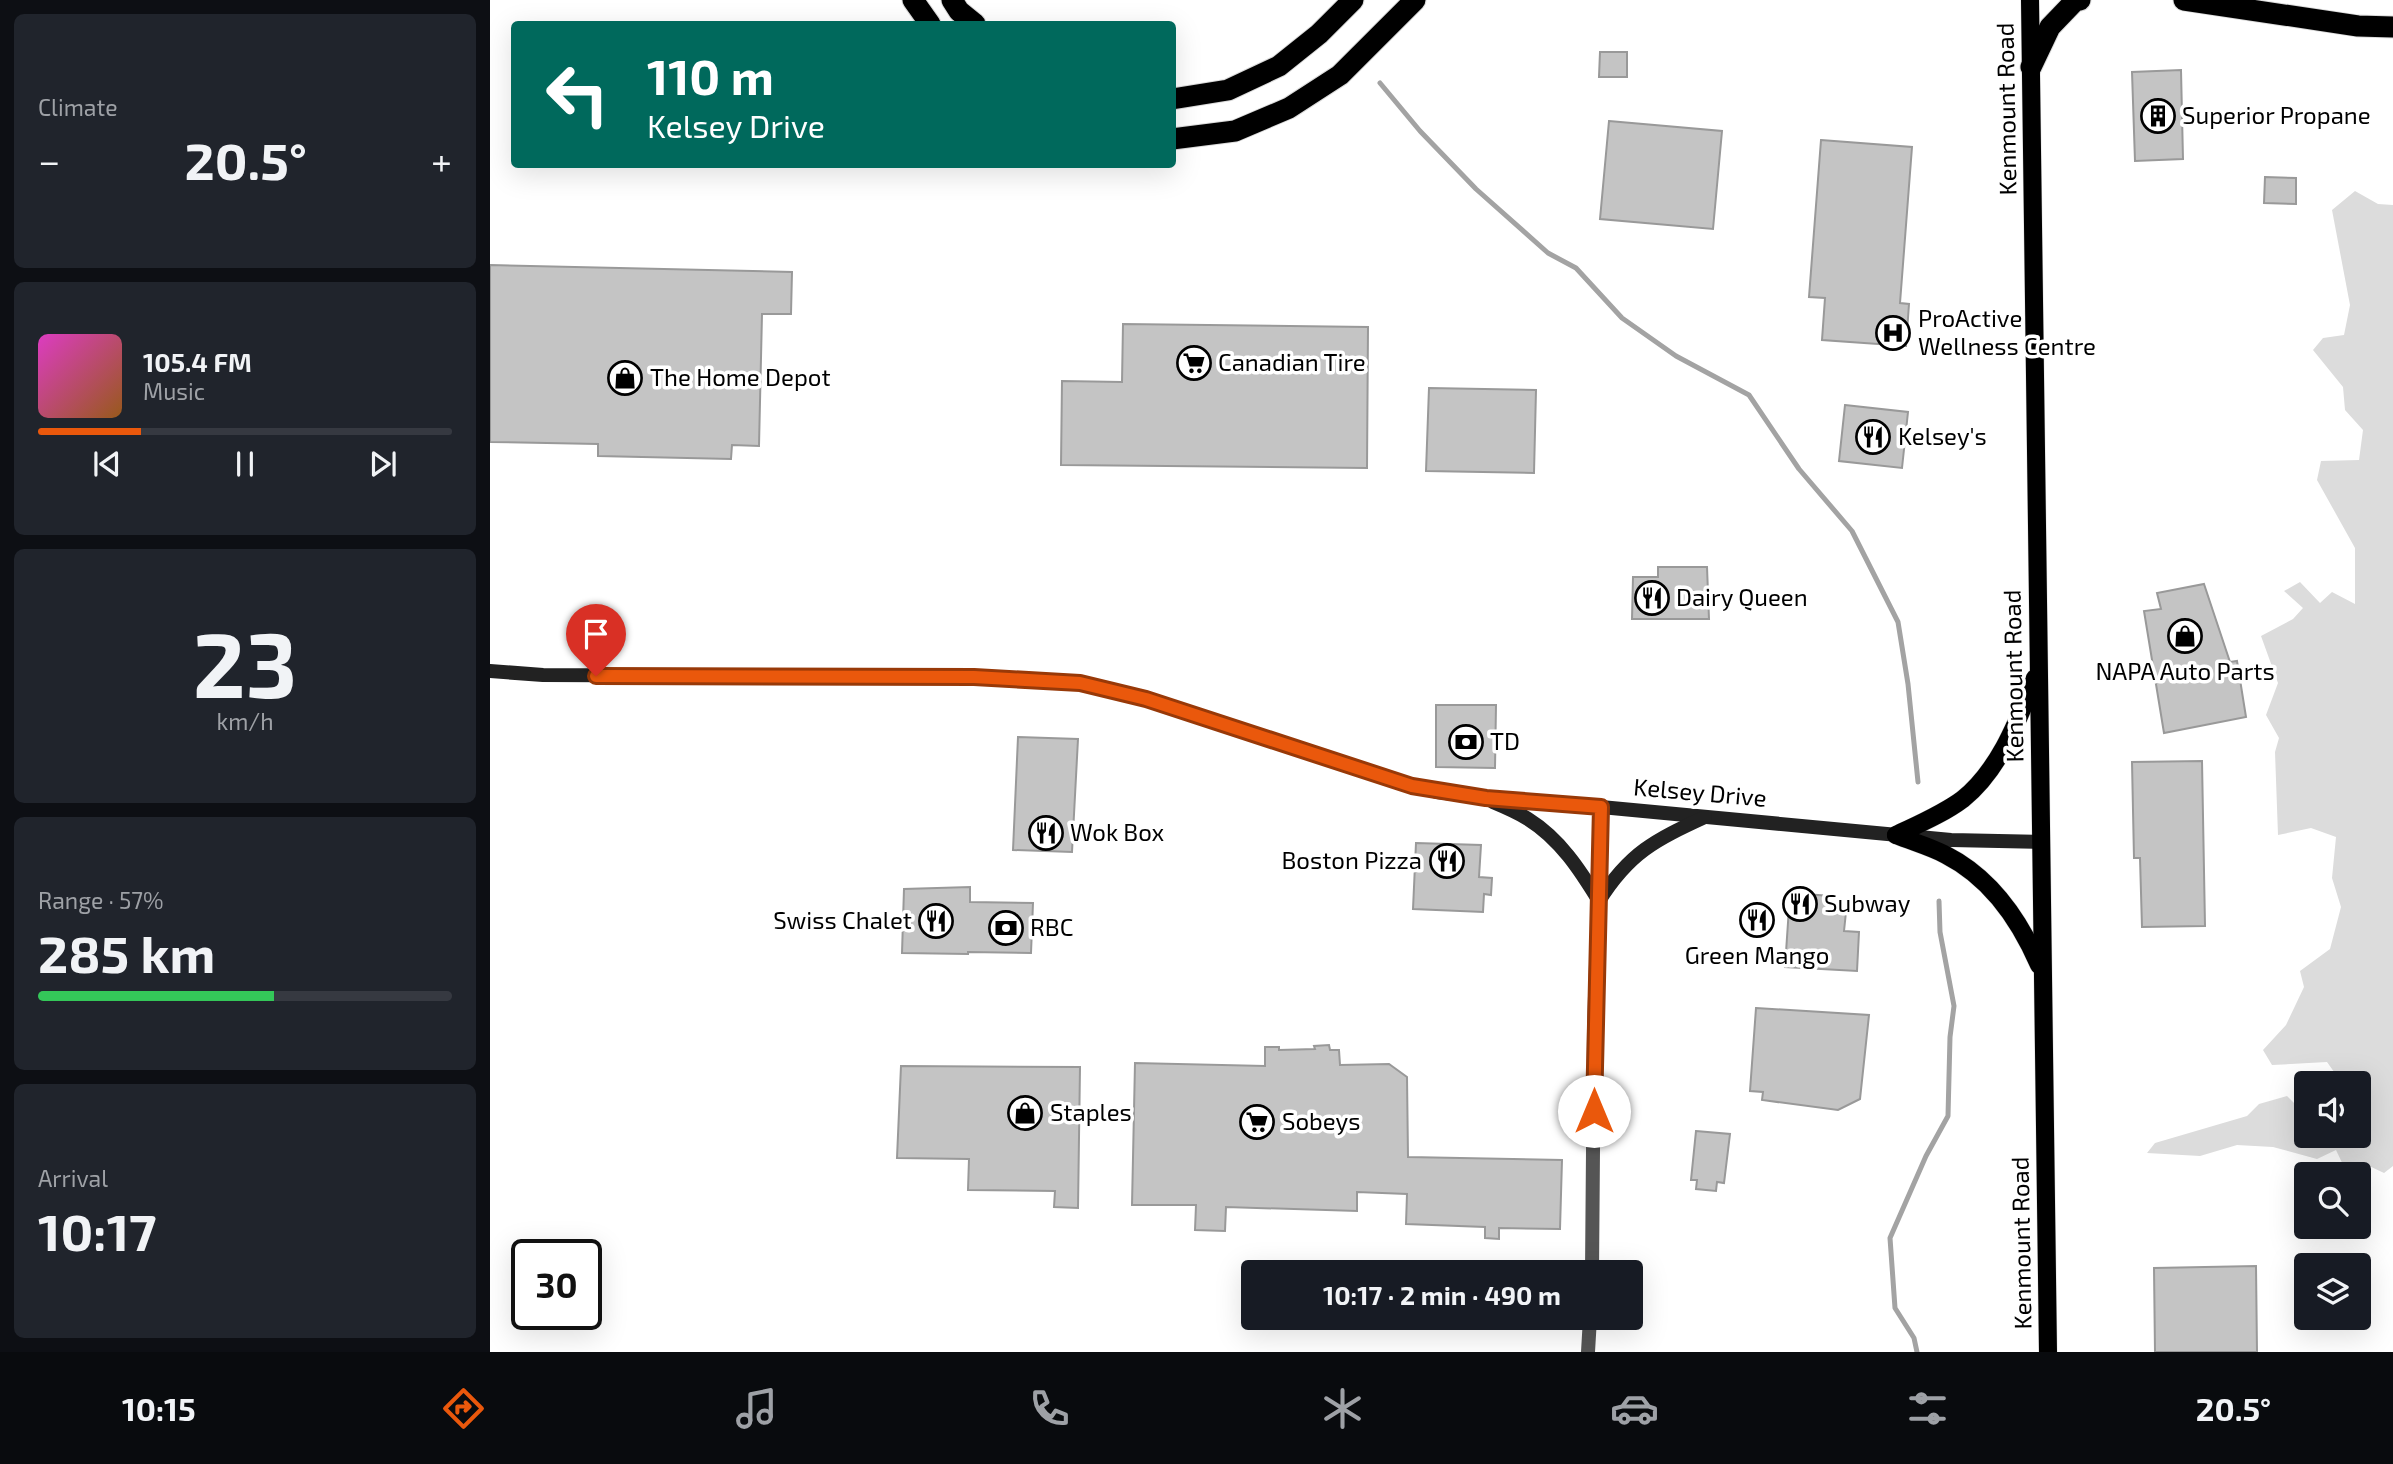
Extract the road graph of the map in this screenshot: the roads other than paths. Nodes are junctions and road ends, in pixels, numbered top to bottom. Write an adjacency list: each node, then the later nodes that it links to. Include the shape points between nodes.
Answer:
1 (913, 0): 8 (highway)
2 (952, 0): 9 (highway)
3 (1353, 0): 12 (highway, via 1279,65 1228,90)
4 (1415, 0): 13 (highway, via 1340,75 1289,108 1235,131)
5 (2030, 0): 11 (main road, Kenmount Road)
6 (2080, 0): 11 (highway, via 2050,27)
7 (2185, 0): 10 (highway, via 2358,26)
8 (928, 21)
9 (971, 21)
10 (2393, 27)
11 (2031, 67): 14 (main road, Kenmount Road)
12 (1176, 98)
13 (1176, 138)
14 (2039, 668): 19 (main road, via 2019,718 1984,777 1938,816); 20 (main road, Kenmount Road)
15 (490, 671): 16 (main road, Kelsey Drive, via 974,677 1080,683 1146,699 1412,786)
16 (1486, 798): 17 (main road, Kelsey Drive); 21 (main road, via 1528,819 1556,841)
17 (1601, 807): 18 (main road, Kelsey Drive); 21 (street)
18 (1706, 816): 19 (main road, Kelsey Drive); 21 (main road, via 1640,852 1616,874)
19 (1896, 835): 20 (main road, Kelsey Drive); 22 (main road, via 1948,856 1994,894 2026,935)
20 (2041, 842): 22 (main road, Kenmount Road)
21 (1599, 901): 23 (street)
22 (2043, 975): 26 (main road, Kenmount Road)
23 (1592, 1260)
24 (1589, 1330): 25 (street)
25 (1588, 1352)
26 (2048, 1352)

